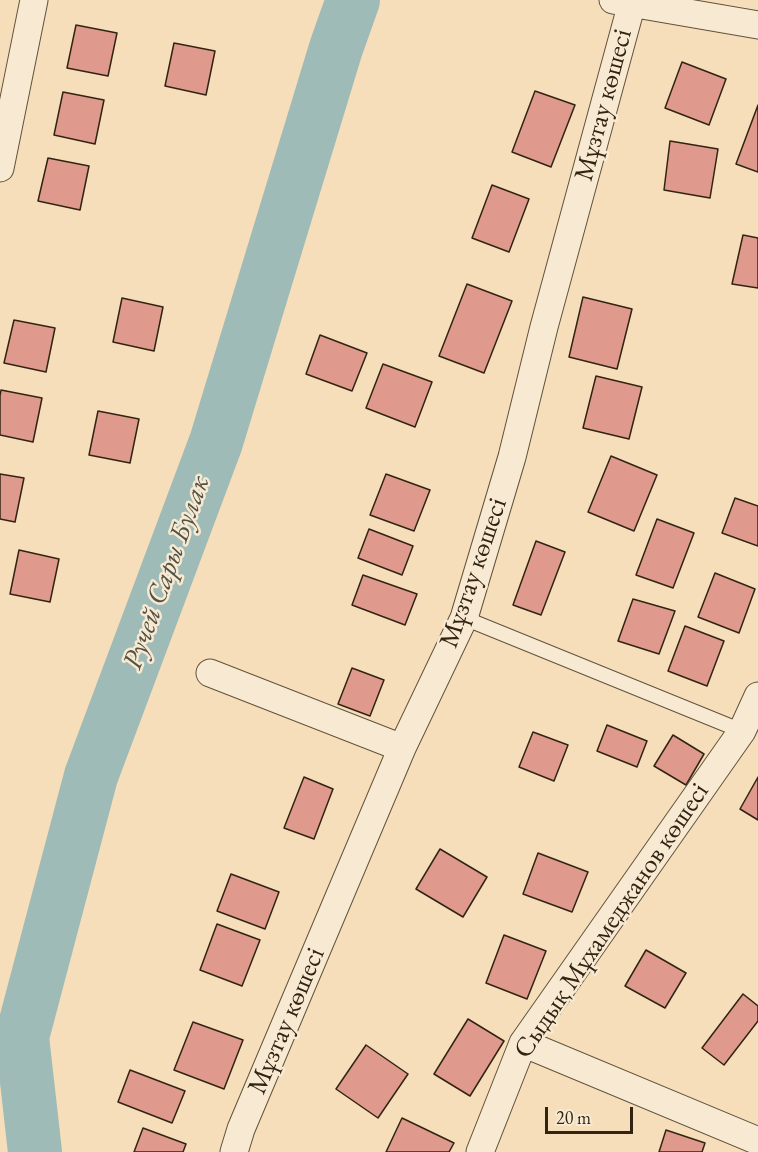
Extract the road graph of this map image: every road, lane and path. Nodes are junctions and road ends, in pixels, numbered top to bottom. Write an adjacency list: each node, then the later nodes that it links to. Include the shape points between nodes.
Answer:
1 (34, 0): 4 (street)
2 (622, 1): 3 (street); 5 (street, Мұзтау көшесі, via 512,457)
3 (758, 24)
4 (0, 168)
5 (464, 618): 8 (lane); 9 (street, Мұзтау көшесі)
6 (210, 673): 9 (street)
7 (758, 696): 8 (street, Сыдық Мұхамеджанов көшесі)
8 (750, 733): 10 (street, Сыдық Мұхамеджанов көшесі)
9 (402, 748): 12 (street, Мұзтау көшесі)
10 (523, 1043): 11 (street); 13 (street, Сыдық Мұхамеджанов көшесі)
11 (758, 1141)
12 (234, 1152)
13 (480, 1152)

